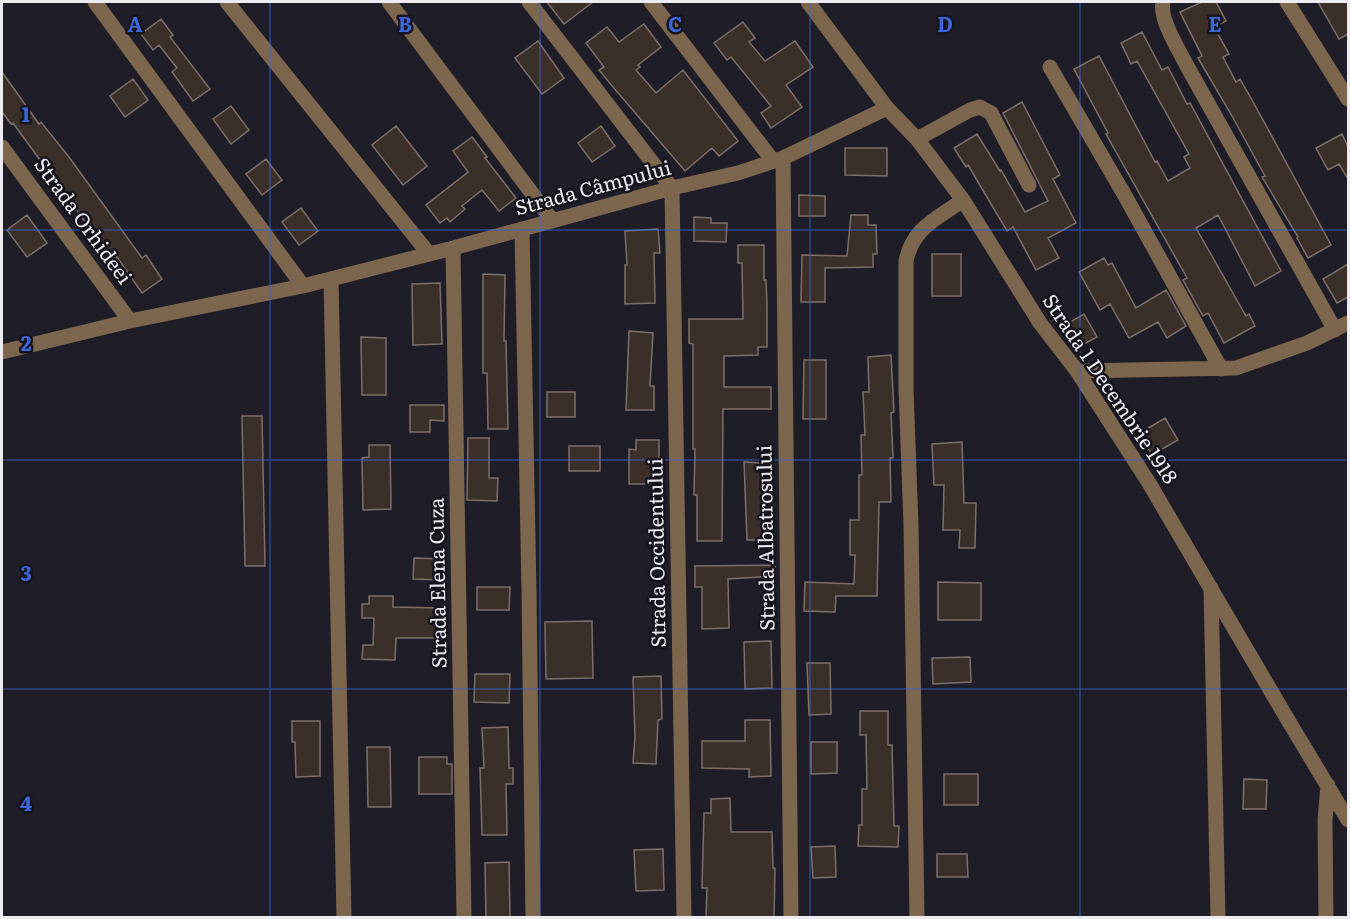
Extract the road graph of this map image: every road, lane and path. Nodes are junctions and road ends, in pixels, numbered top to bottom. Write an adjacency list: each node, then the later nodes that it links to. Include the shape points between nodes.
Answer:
1 (95, 2): 23 (street)
2 (227, 2): 21 (street)
3 (389, 2): 18 (street)
4 (529, 2): 16 (street)
5 (651, 2): 14 (street)
6 (808, 2): 11 (street, Strada 1 Decembrie 1918)
7 (1163, 2): 25 (street, via 1167,26 1187,66)
8 (1287, 2): 10 (street)
9 (1050, 67): 27 (street)
10 (1348, 99)
11 (887, 108): 12 (street, Strada 1 Decembrie 1918); 14 (street, Strada Câmpului)
12 (917, 139): 15 (street, via 980,107 990,113); 17 (street, Strada 1 Decembrie 1918)
13 (2, 147): 24 (street, Strada Orhideei)
14 (778, 159): 16 (street, Strada Câmpului); 36 (street, Strada Albatrosului)
15 (1029, 185)
16 (672, 188): 18 (street, Strada Câmpului); 35 (street, Strada Occidentului)
17 (963, 200): 28 (street, Strada 1 Decembrie 1918, via 1040,323); 37 (street, via 917,233 909,245 906,261)
18 (552, 220): 19 (street, Strada Câmpului)
19 (522, 229): 20 (street, Strada Câmpului); 34 (street)
20 (453, 248): 21 (street, Strada Câmpului); 33 (street, Strada Elena Cuza)
21 (429, 254): 22 (street, Strada Câmpului)
22 (331, 279): 23 (street, Strada Câmpului); 32 (street)
23 (303, 286): 24 (street, Strada Câmpului)
24 (130, 321): 26 (street, Strada Câmpului)
25 (1342, 326): 27 (street, via 1272,356)
26 (2, 352)
27 (1221, 369): 28 (street)
28 (1077, 371): 29 (street, Strada 1 Decembrie 1918)
29 (1210, 586): 30 (street, Strada 1 Decembrie 1918); 38 (street)
30 (1328, 785): 31 (street, Strada 1 Decembrie 1918); 39 (street)
31 (1348, 820)
32 (344, 918)
33 (464, 918)
34 (533, 918)
35 (684, 918)
36 (791, 918)
37 (917, 918)
38 (1218, 918)
39 (1326, 918)

